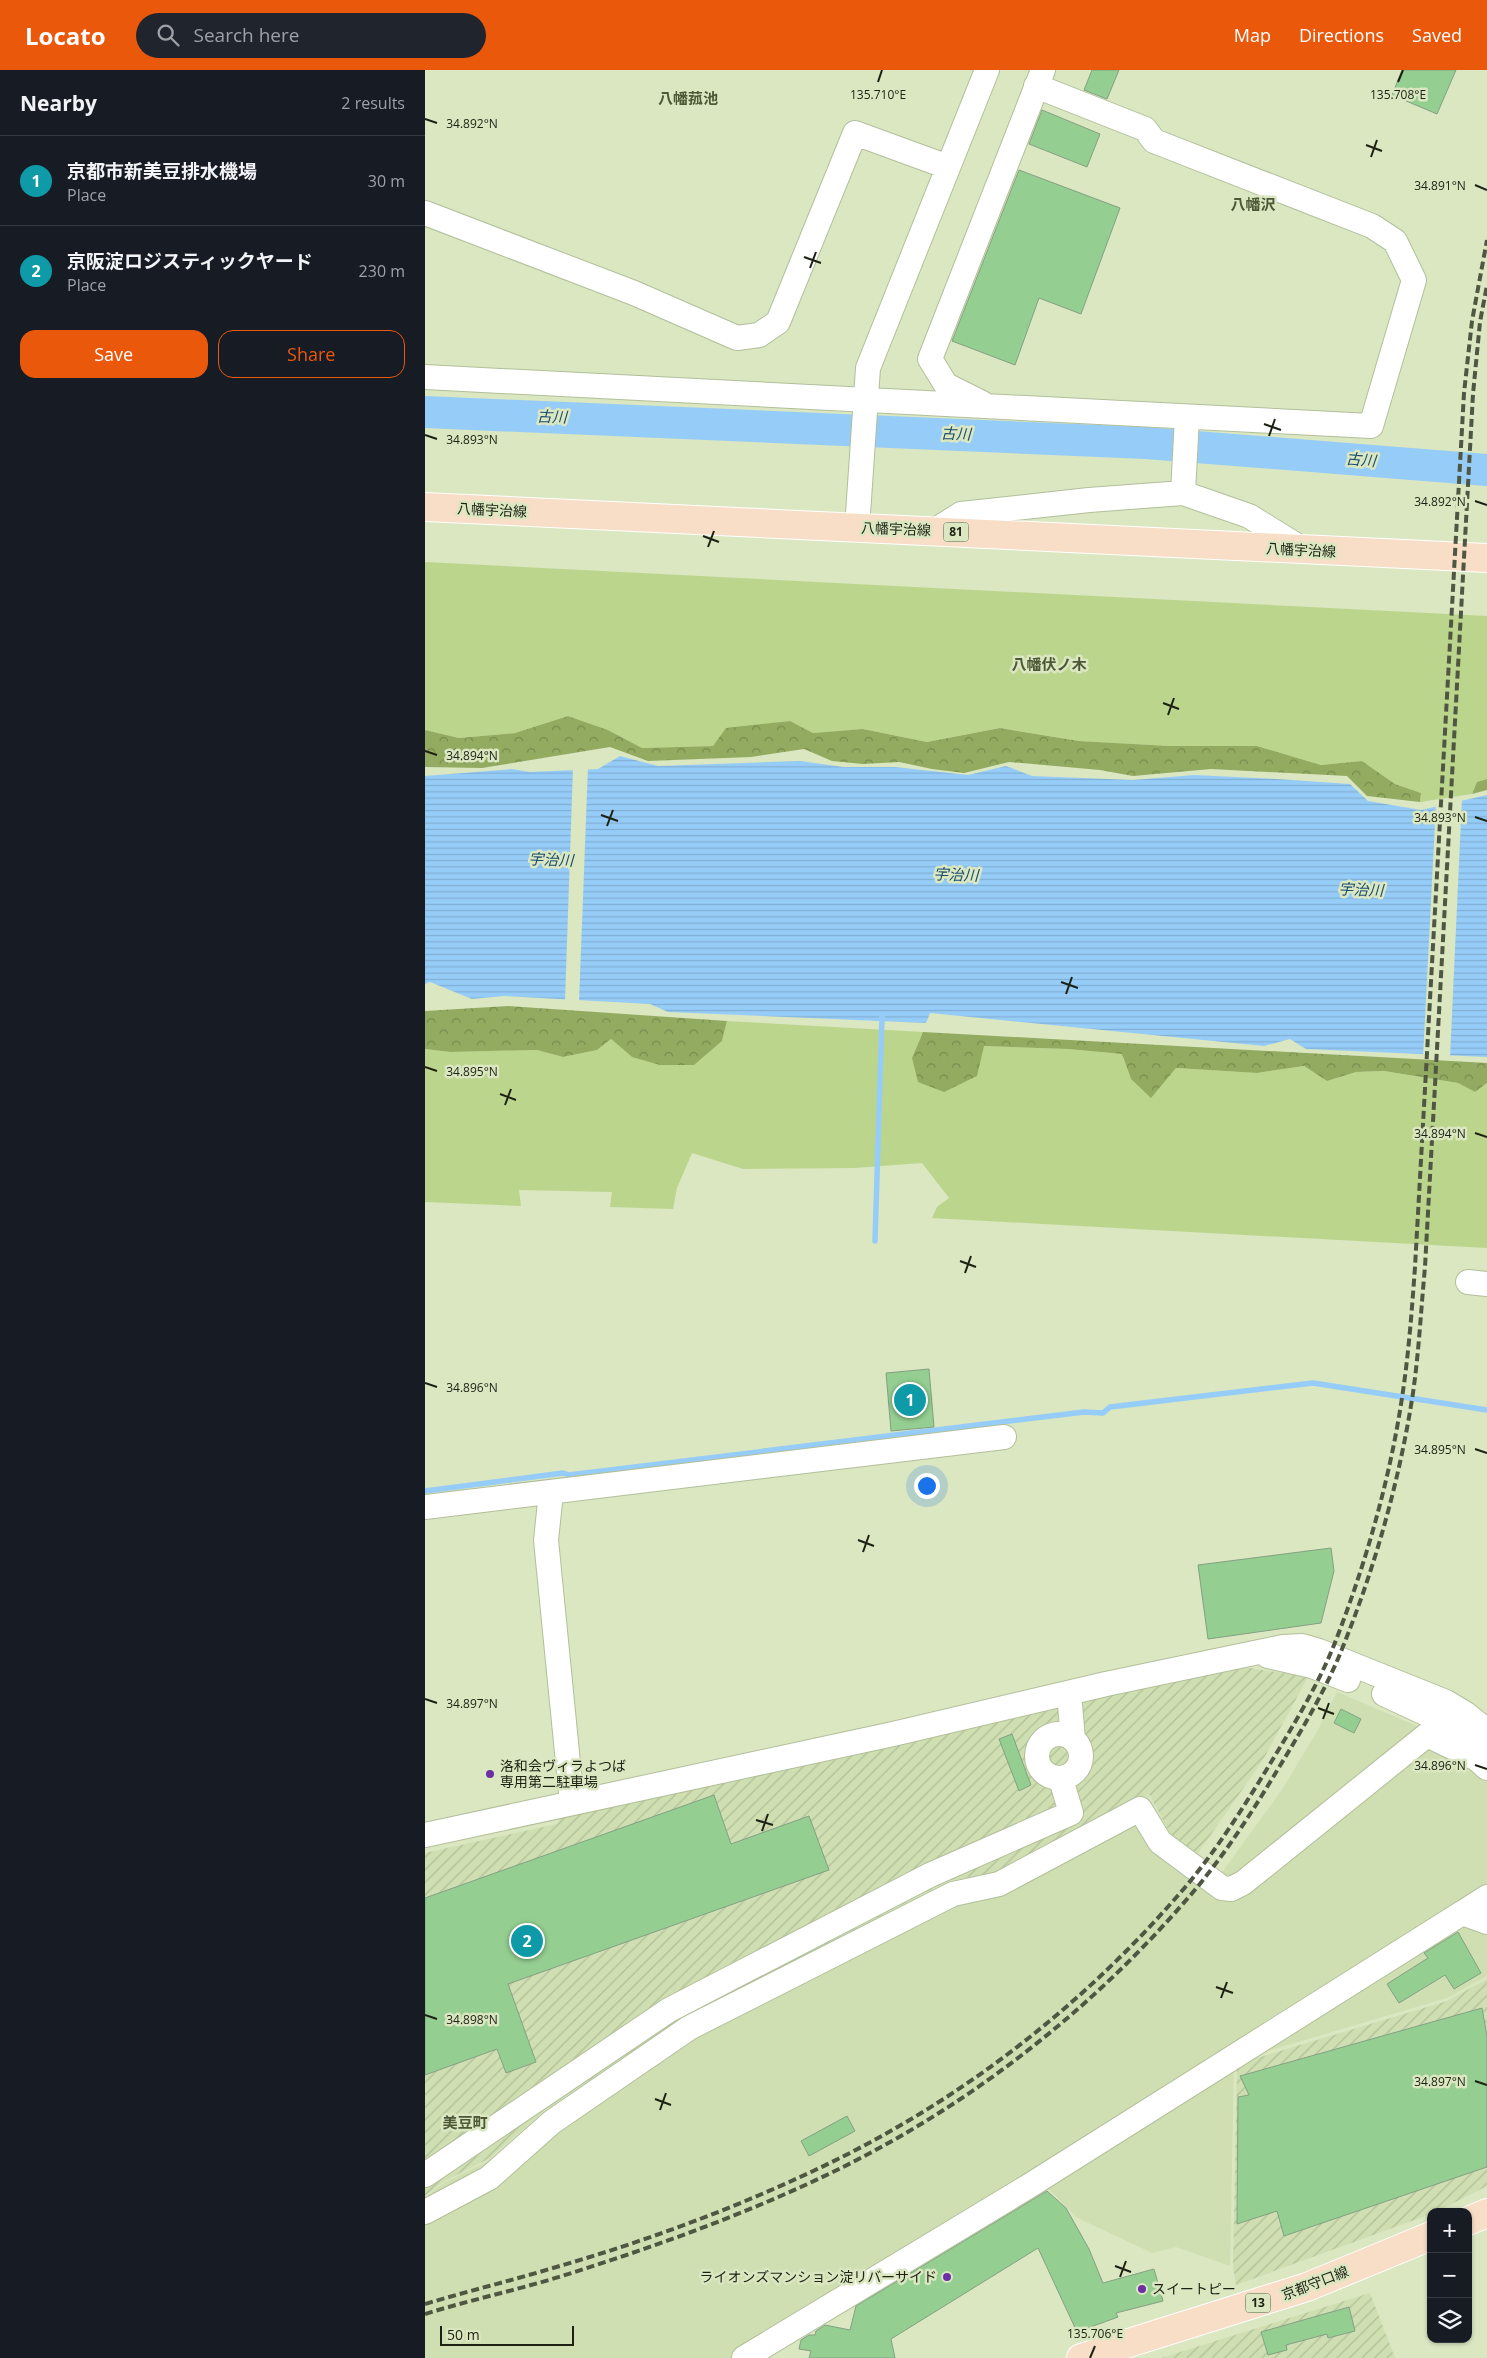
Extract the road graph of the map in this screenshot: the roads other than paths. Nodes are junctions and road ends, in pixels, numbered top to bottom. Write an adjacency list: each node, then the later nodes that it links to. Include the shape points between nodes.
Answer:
1 (987, 70): 3 (street)
2 (1039, 78): 7 (street, via 930,359 946,385); 8 (street, via 1145,129 1154,141 1372,226 1395,240 1414,280 1371,426)
3 (948, 167): 4 (street, via 855,133 777,322 759,335 737,338 634,293); 6 (street, via 868,368)
4 (425, 213)
5 (425, 377): 6 (street)
6 (866, 400): 7 (street); 11 (street)
7 (990, 407): 8 (street)
8 (1187, 425): 9 (street)
9 (1184, 484): 12 (street, via 1089,500 961,514); 13 (street, via 1203,498 1249,516)
10 (425, 507): 11 (main road, 八幡宇治線 / 81)
11 (857, 528): 12 (main road, 八幡宇治線 / 81)
12 (934, 531): 13 (main road, 八幡宇治線 / 81)
13 (1304, 550): 14 (main road, 八幡宇治線 / 81)
14 (1487, 558)
15 (1004, 1437): 16 (street)
16 (551, 1493): 17 (street); 25 (street, via 546,1540)
17 (425, 1507)
18 (1249, 1654): 19 (street); 20 (street, via 1302,1646 1319,1651 1446,1702); 22 (street, via 1312,1666 1399,1700)
19 (1069, 1693): 21 (street); 25 (street)
20 (1487, 1730)
21 (1073, 1739): 24 (street, via 1081,1750 1080,1763 1073,1774); 24 (street, via 1067,1735 1053,1735 1046,1738 1038,1749 1041,1770 1053,1778)
22 (1487, 1745)
23 (1487, 1768): 31 (street, via 1477,1759 1427,1734 1243,1883 1231,1889 1222,1888 1160,1842 1140,1809 999,1884 953,1894 689,2028 552,2122 489,2178)
24 (1061, 1778): 30 (street, via 1071,1812 930,1875 669,2010)
25 (572, 1803): 26 (street)
26 (425, 1835)
27 (1487, 1897): 28 (street)
28 (1462, 1913): 29 (street); 35 (street, via 1029,2186)
29 (1487, 1922)
30 (425, 2175)
31 (425, 2212)
32 (1487, 2213): 33 (main road)
33 (1472, 2219)
34 (1427, 2238): 36 (main road, 京都守口線 / 13, via 1307,2287)
35 (744, 2358)
36 (1081, 2358)

